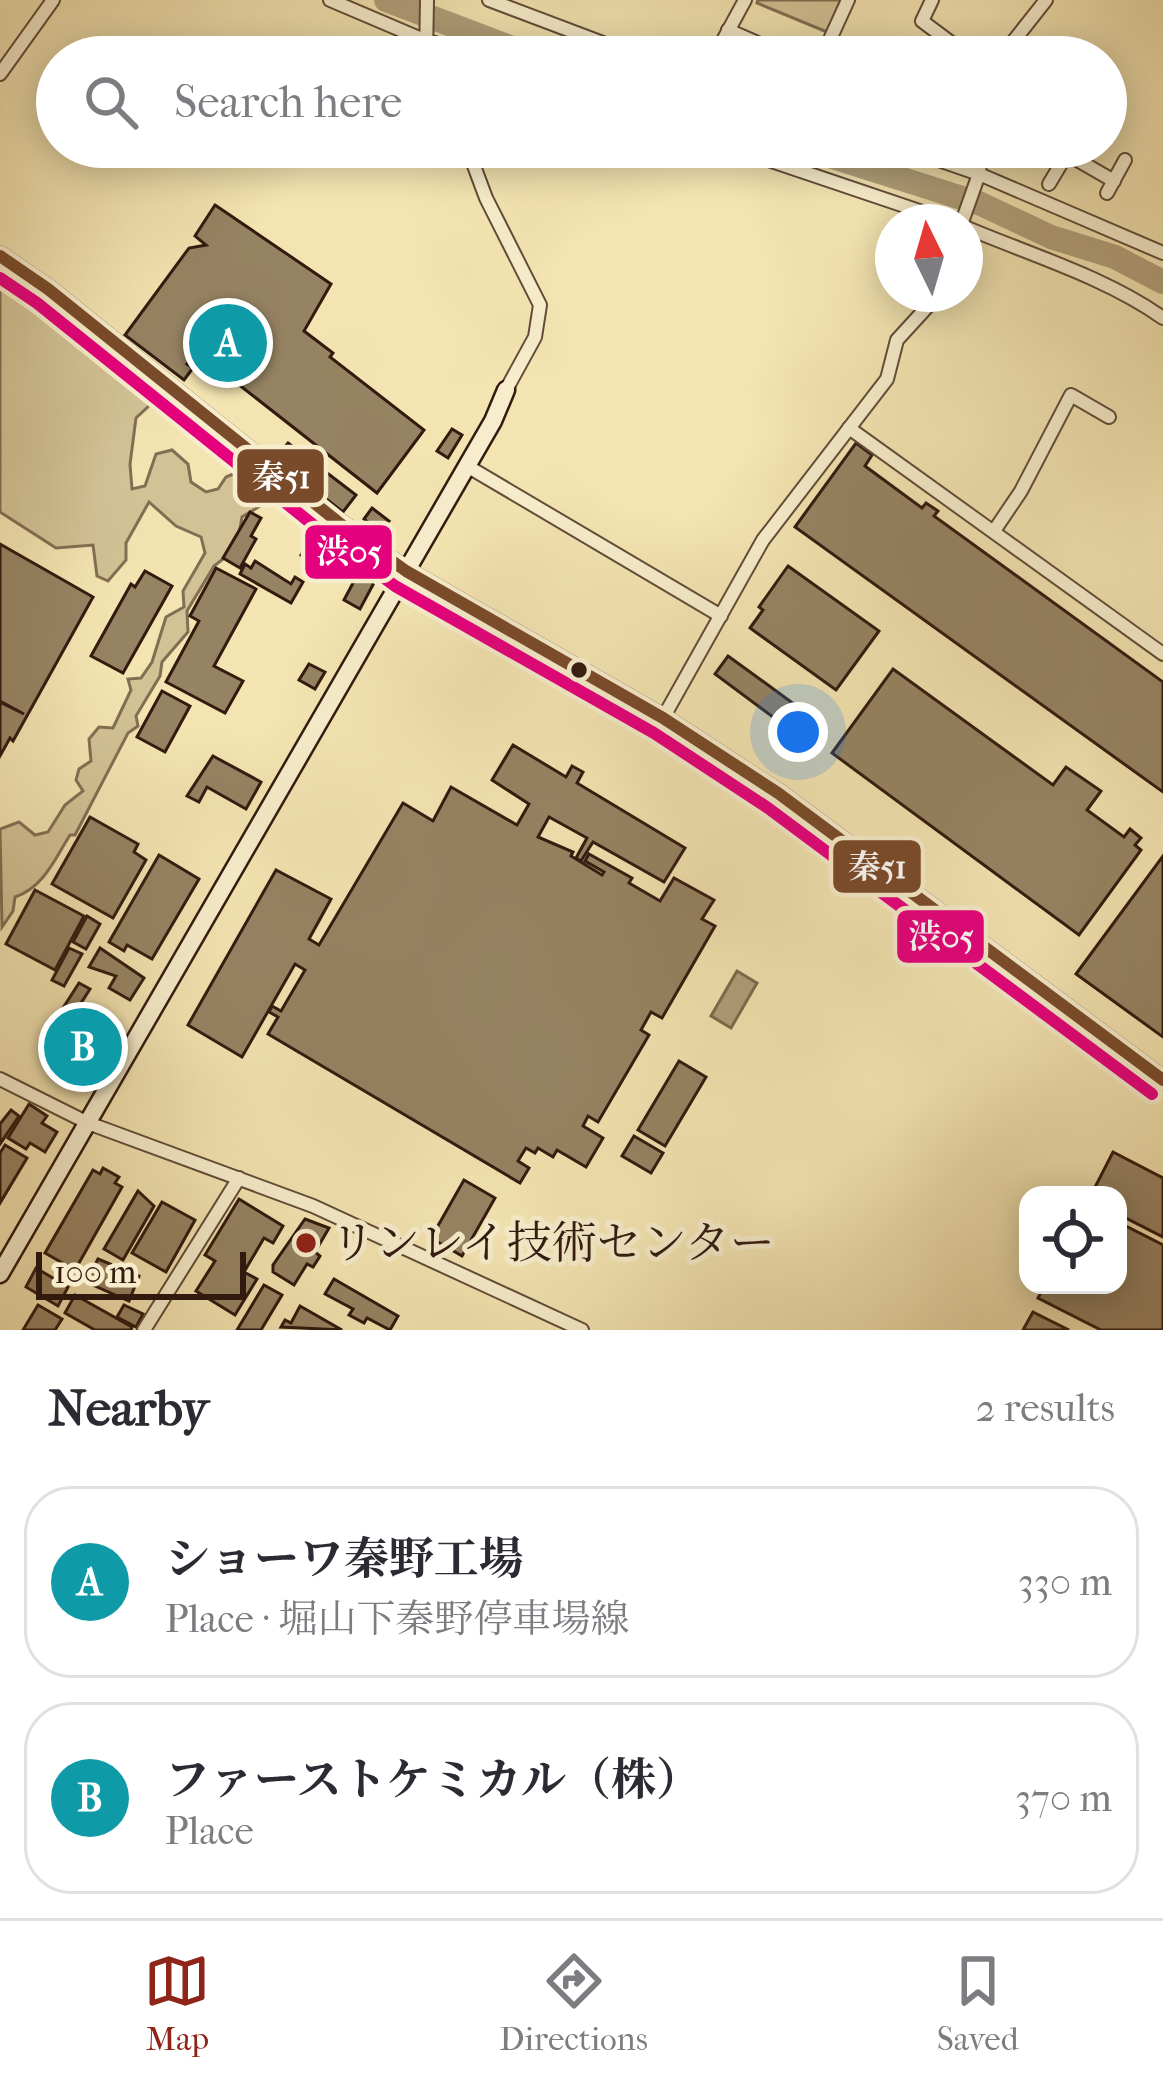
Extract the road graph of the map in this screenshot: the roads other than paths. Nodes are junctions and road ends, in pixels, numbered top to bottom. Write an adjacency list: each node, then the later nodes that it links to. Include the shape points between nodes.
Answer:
1 (52, 0): 17 (street)
2 (330, 0): 10 (street)
3 (427, 0): 10 (street)
4 (488, 0): 11 (street)
5 (745, 0): 9 (street)
6 (848, 0): 14 (street)
7 (932, 0): 15 (street, via 922,21)
8 (1046, 0): 16 (street)
9 (728, 30): 12 (street); 13 (street)
10 (424, 36)
11 (584, 36)
12 (725, 36)
13 (742, 36)
14 (832, 36)
15 (942, 36)
16 (1018, 36)
17 (0, 74)
18 (475, 168): 34 (street, via 540,305 535,337)
19 (792, 168): 27 (street)
20 (962, 168): 25 (street)
21 (979, 168): 25 (street)
22 (1058, 168): 26 (street)
23 (1089, 168): 24 (street, via 1110,187)
24 (1121, 168)
25 (979, 174): 28 (street); 30 (street)
26 (1049, 184)
27 (899, 204)
28 (970, 204)
29 (983, 233): 33 (street)
30 (1163, 253)
31 (0, 256): 39 (main road)
32 (923, 312): 36 (street, via 897,340 887,379)
33 (1163, 318)
34 (506, 390): 37 (main road)
35 (1108, 417): 38 (street, via 1071,395)
36 (850, 428): 38 (street); 40 (street, via 763,540)
37 (466, 466): 39 (main road); 40 (street)
38 (994, 531): 41 (street)
39 (406, 571): 42 (main road); 45 (main road)
40 (721, 616): 42 (street)
41 (1163, 655)
42 (663, 718): 44 (main road)
43 (0, 1079): 45 (street)
44 (1163, 1080)
45 (88, 1123): 46 (street); 47 (main road)
46 (239, 1178): 48 (street); 49 (street)
47 (0, 1274)
48 (144, 1330)
49 (582, 1330)

